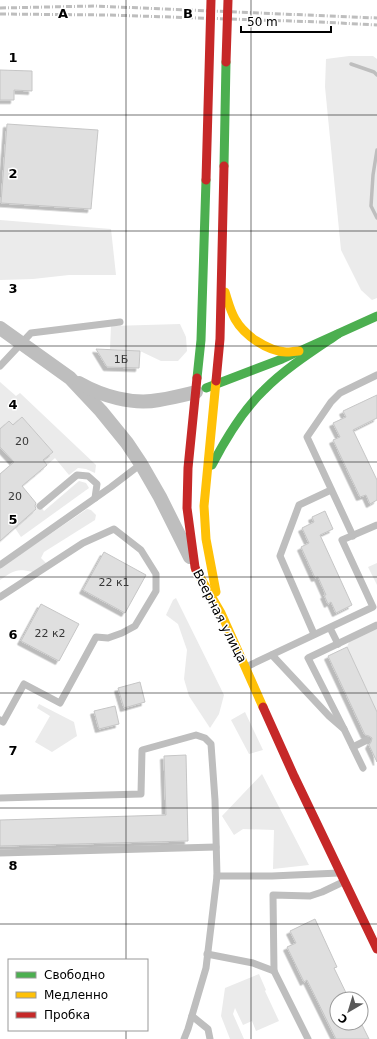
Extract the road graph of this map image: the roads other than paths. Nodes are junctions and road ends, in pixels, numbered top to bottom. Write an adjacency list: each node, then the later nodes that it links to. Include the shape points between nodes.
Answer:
1 (211, 0): 14 (street, bridge, via 201,340)
2 (228, 0): 3 (street, bridge)
3 (222, 278): 9 (street, via 229,305 242,328 270,348 285,352); 13 (street)
4 (377, 316): 7 (street)
5 (120, 322): 8 (lane, via 31,333)
6 (0, 328): 8 (street, Веерная улица)
7 (338, 334): 9 (street); 16 (street, via 264,390 222,444)
8 (22, 343): 10 (lane); 12 (street, Веерная улица)
9 (299, 351): 13 (street)
10 (0, 366)
11 (377, 375): 17 (lane, via 340,393 307,437)
12 (70, 378): 14 (street, via 109,396 140,402 158,401); 15 (street, Веерная улица, via 101,411)
13 (216, 384): 14 (street); 16 (street)
14 (196, 392): 23 (street, via 187,502)
15 (141, 464): 18 (lane); 23 (street, Веерная улица)
16 (206, 476): 25 (street, via 206,539)
17 (331, 490): 21 (lane); 28 (lane, via 299,505 280,556)
18 (95, 498): 19 (lane, via 97,484 88,476 77,475); 22 (lane)
19 (40, 506)
20 (377, 525): 21 (lane)
21 (353, 536): 27 (lane, via 342,540 373,607)
22 (0, 565)
23 (195, 567): 25 (street, Веерная улица)
24 (0, 597): 32 (lane, via 83,543 114,529 141,550 156,574 156,591 135,626 122,634 108,638 96,637 60,703 24,684 3,722)
25 (221, 613): 31 (street, Веерная улица)
26 (377, 625): 29 (lane)
27 (330, 628): 28 (lane); 29 (lane)
28 (314, 634): 30 (lane)
29 (338, 644): 33 (lane, via 308,658)
30 (272, 655): 31 (lane); 33 (lane)
31 (246, 668): 41 (street, Веерная улица)
32 (0, 720)
33 (344, 729): 35 (lane)
34 (367, 740): 35 (lane)
35 (353, 747): 36 (lane)
36 (363, 768)
37 (0, 798): 38 (lane, via 141,794 142,750 196,735 205,738 211,744)
38 (216, 847): 39 (lane); 40 (lane)
39 (0, 853)
40 (217, 876): 41 (lane); 43 (lane)
41 (343, 877): 42 (street, Веерная улица); 44 (lane, via 322,892 310,896 273,895)
42 (377, 949)
43 (207, 954): 44 (lane, via 253,963); 45 (lane, via 206,968)
44 (274, 971): 48 (lane)
45 (192, 1016): 46 (lane); 47 (lane, via 208,1029)
46 (184, 1039)
47 (210, 1039)
48 (308, 1039)

